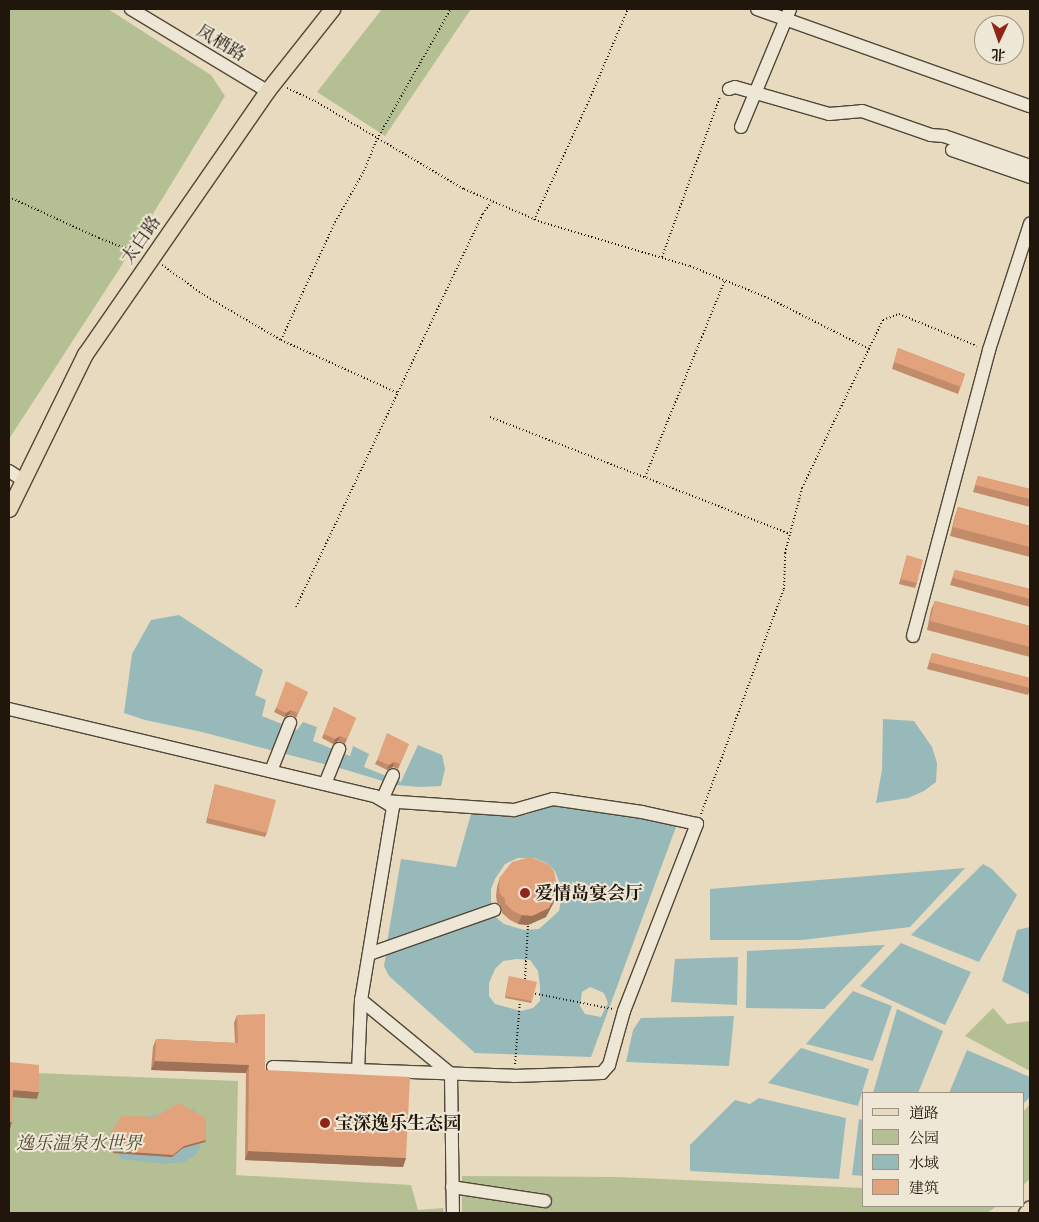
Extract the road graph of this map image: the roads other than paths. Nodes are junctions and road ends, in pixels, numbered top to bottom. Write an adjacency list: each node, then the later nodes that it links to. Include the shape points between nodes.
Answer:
1 (132, 9): 5 (street, 凤栖路)
2 (332, 9): 5 (main road, 太白路)
3 (757, 9): 4 (street)
4 (788, 15): 7 (street); 8 (street)
5 (271, 86): 15 (main road, 太白路, via 85,354)
6 (729, 89): 7 (street, via 735,87)
7 (755, 94): 9 (street); 11 (street, via 829,114 862,111)
8 (1030, 106)
9 (741, 127)
10 (952, 150): 12 (street)
11 (1030, 166)
12 (1030, 177)
13 (1030, 224): 17 (street, via 989,350)
14 (9, 471): 15 (street)
15 (23, 480): 16 (main road, 太白路)
16 (9, 509)
17 (913, 636)
18 (9, 709): 21 (street)
19 (290, 723): 21 (street)
20 (339, 749): 23 (street)
21 (271, 771): 23 (street)
22 (393, 775): 24 (street)
23 (326, 784): 24 (street, via 375,796)
24 (383, 801): 26 (street, via 393,807); 30 (street, via 514,810 553,800 642,812 697,824 624,1011 609,1065 602,1073)
25 (494, 910): 26 (street)
26 (369, 954): 27 (street)
27 (361, 1000): 29 (street); 30 (street)
28 (273, 1067): 29 (street)
29 (358, 1071): 30 (street)
30 (451, 1074): 31 (street)
31 (452, 1186): 32 (street); 34 (street)
32 (545, 1201)
33 (1030, 1208): 35 (main road)
34 (453, 1213)
35 (1026, 1213)

